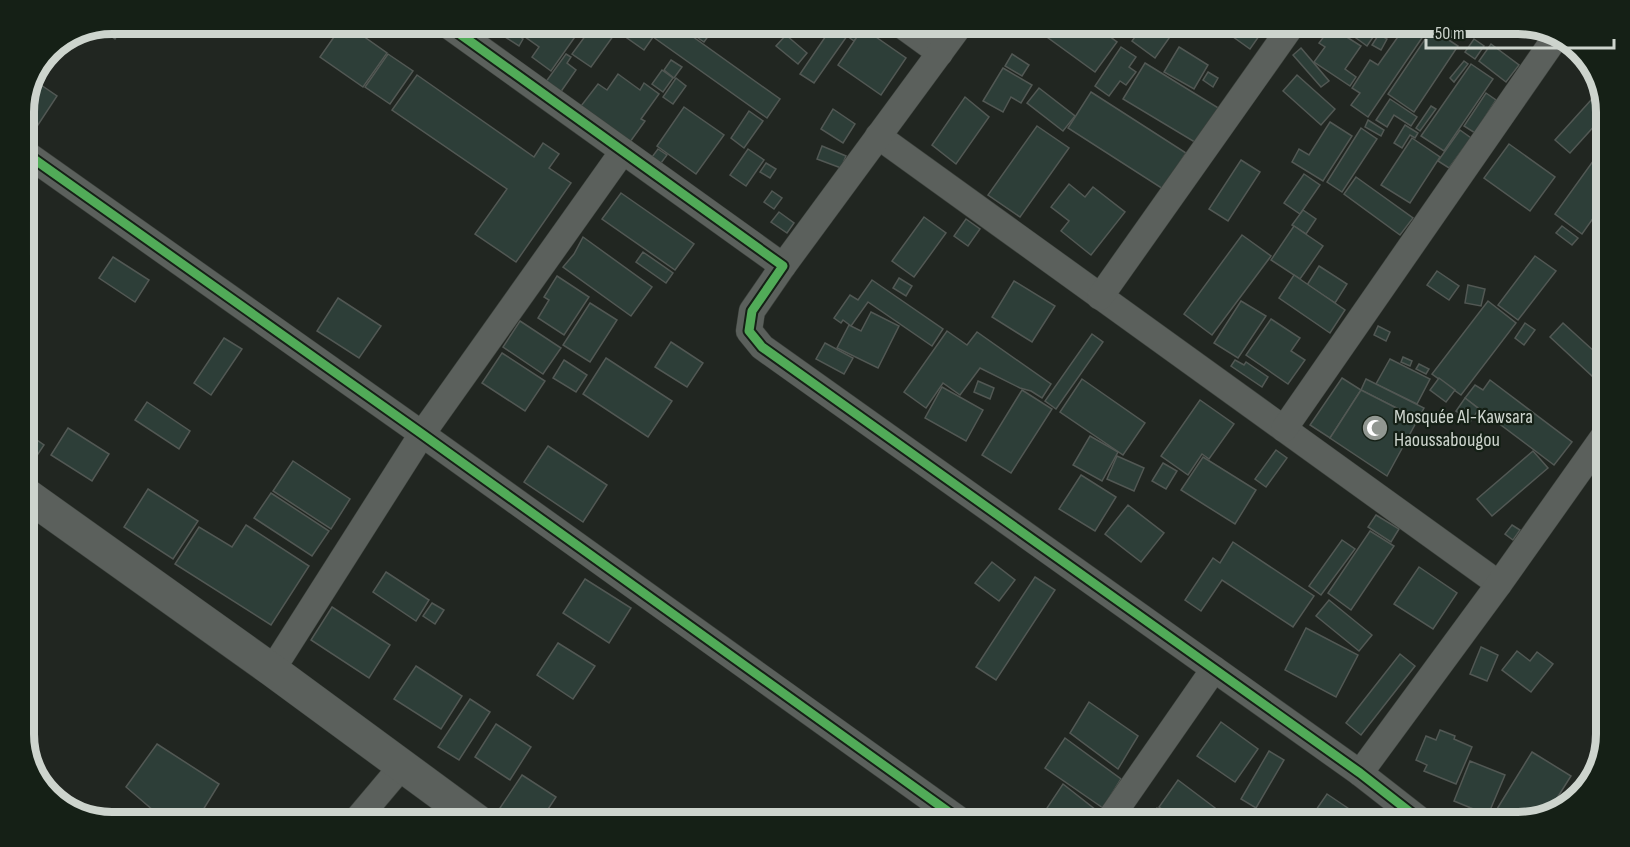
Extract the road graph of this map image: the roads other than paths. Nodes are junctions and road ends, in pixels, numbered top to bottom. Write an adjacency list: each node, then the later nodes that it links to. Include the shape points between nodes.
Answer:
1 (461, 35): 8 (street)
2 (915, 35): 6 (street)
3 (953, 35): 6 (street)
4 (1285, 35): 11 (street)
5 (1552, 43): 12 (street)
6 (940, 53): 7 (street)
7 (878, 136): 10 (street); 11 (street)
8 (623, 151): 10 (street); 13 (street)
9 (35, 160): 13 (street)
10 (783, 266): 17 (street, via 752,312 748,331 762,346)
11 (1100, 297): 12 (street)
12 (1284, 429): 16 (street)
13 (422, 434): 18 (street); 23 (street)
14 (1596, 448): 16 (street)
15 (35, 501): 18 (street)
16 (1499, 584): 20 (street)
17 (1214, 669): 20 (street); 24 (street)
18 (272, 670): 19 (street)
19 (402, 766): 21 (street); 22 (street)
20 (1360, 773): 25 (street)
21 (363, 812)
22 (465, 812)
23 (949, 812)
24 (1115, 812)
25 (1410, 812)

